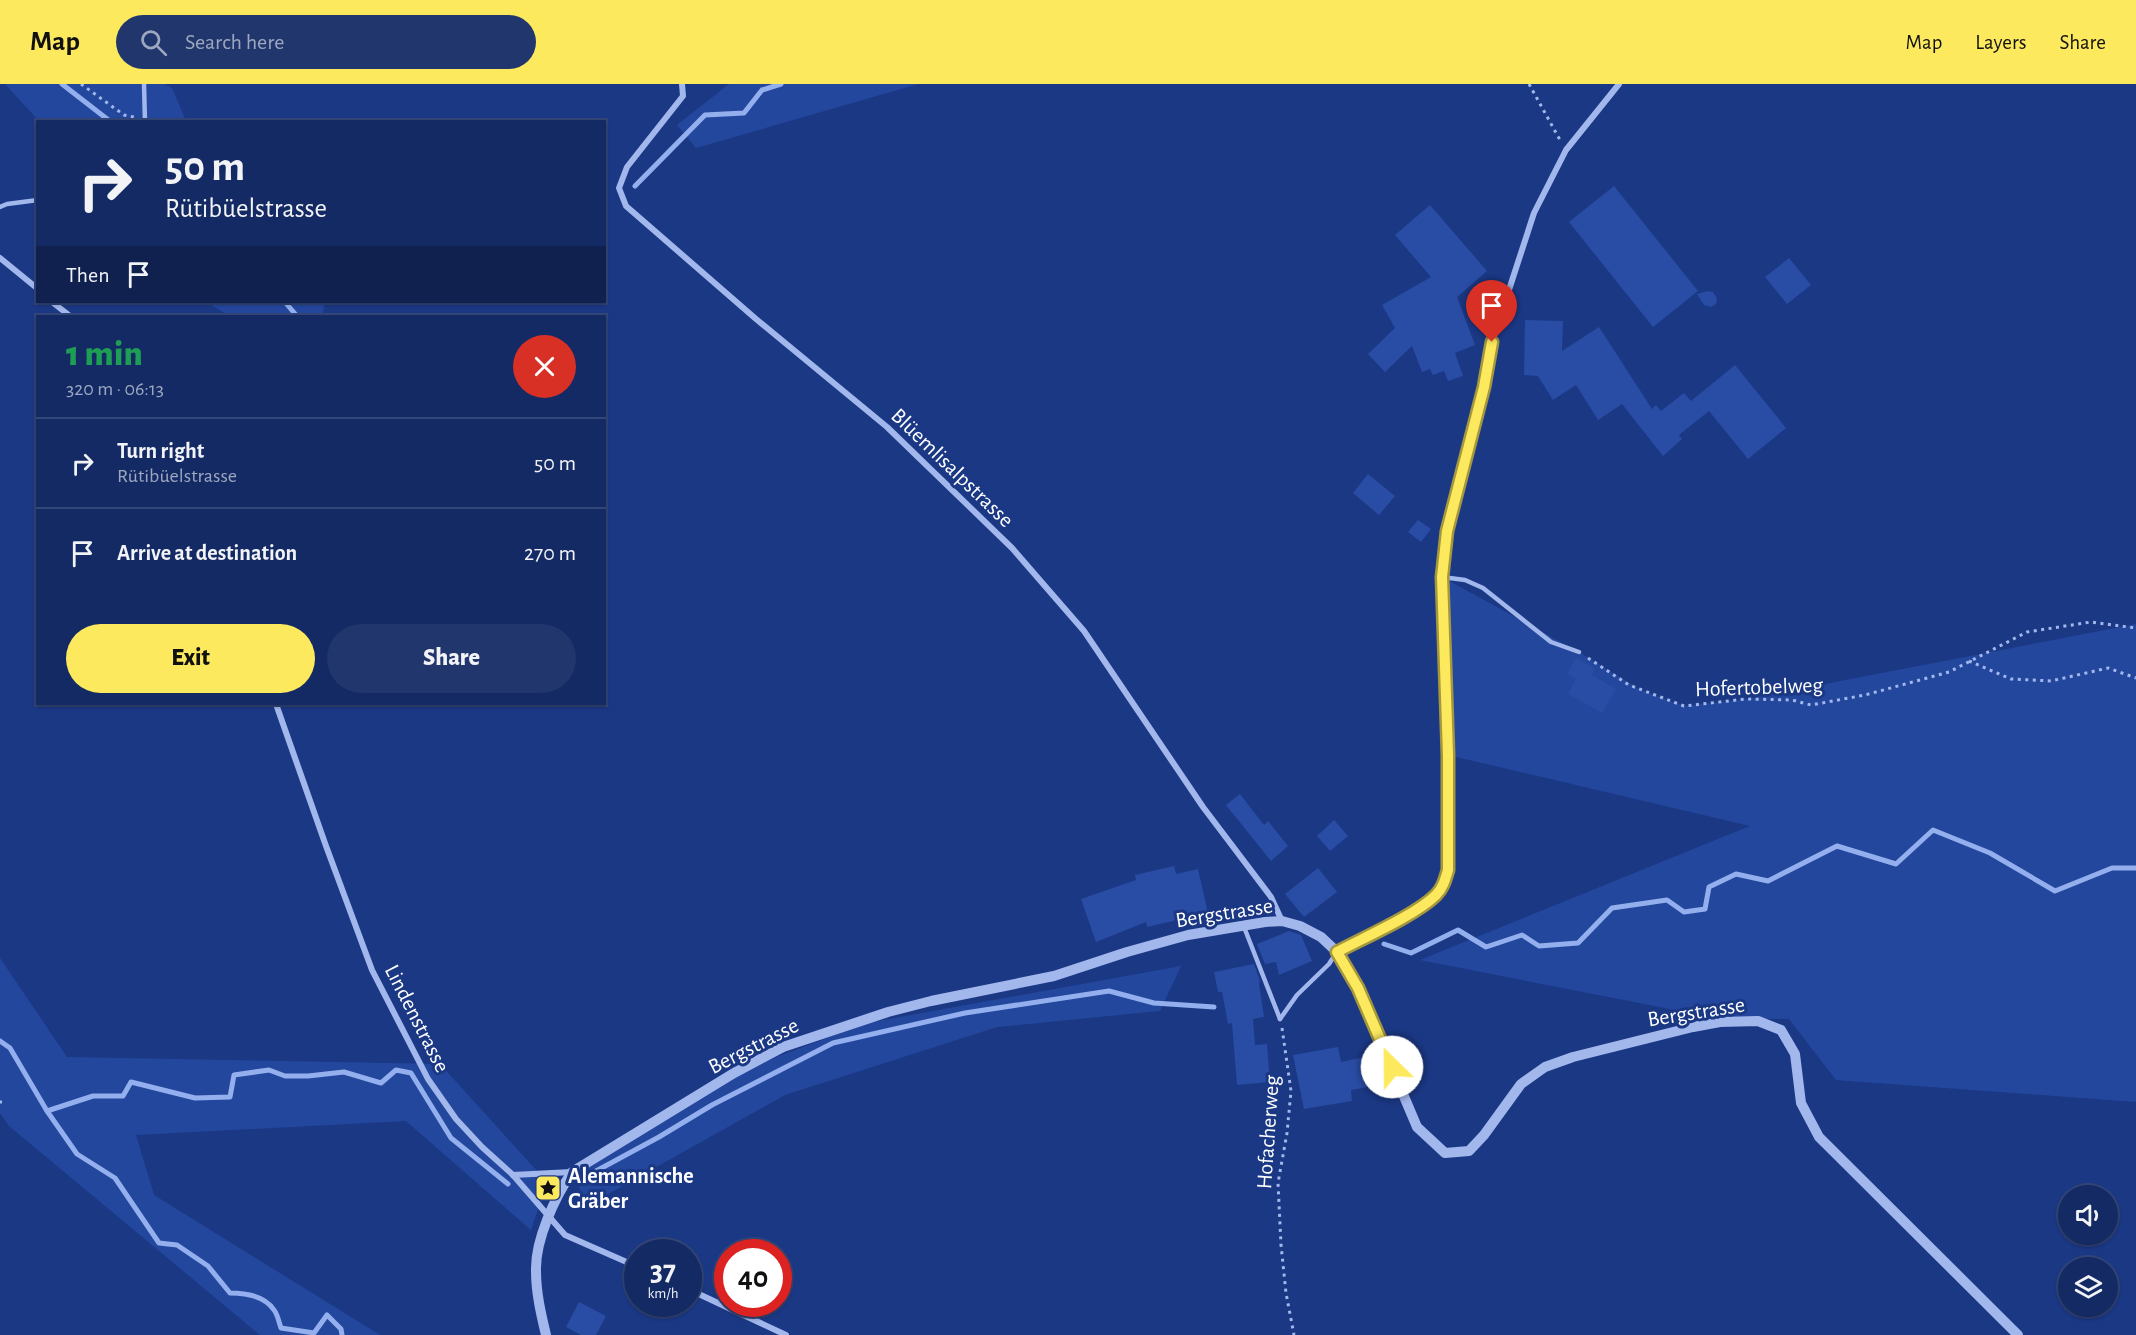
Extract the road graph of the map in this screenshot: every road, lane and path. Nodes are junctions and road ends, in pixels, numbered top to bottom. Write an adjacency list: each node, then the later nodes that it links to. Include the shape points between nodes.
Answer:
1 (81, 84): 6 (path, via 124,115)
2 (144, 84): 6 (lane)
3 (682, 84): 20 (street, Blüemlisalpstrasse, via 683,96 627,167 619,188 626,206 887,427 1012,548 1084,631 1203,807 1270,897)
4 (1529, 84): 7 (path)
5 (1619, 84): 7 (street)
6 (145, 120)
7 (1566, 150): 14 (street, via 1533,213 1492,342 1447,531)
8 (36, 200): 9 (lane)
9 (0, 207)
10 (0, 258): 11 (street)
11 (36, 288)
12 (53, 303): 13 (street)
13 (69, 315)
14 (1442, 577): 16 (lane, via 1465,580 1483,588 1551,642); 22 (street, via 1448,755 1448,870 1444,885 1411,913)
15 (2136, 628): 17 (path, Hofertobelweg, via 2091,622 2027,632)
16 (1579, 652): 17 (path, Hofertobelweg, via 1629,685 1684,706 1746,699 1792,700 1811,705 1865,695 1949,672)
17 (1969, 662): 18 (path, via 2011,679 2051,681 2108,668)
18 (2136, 678)
19 (276, 705): 25 (street, Lindenstrasse, via 372,970 428,1080 456,1119)
20 (1282, 921): 21 (street, Bergstrasse); 22 (street, Bergstrasse, via 1321,937)
21 (1243, 924): 23 (lane); 24 (street, Bergstrasse, via 1188,935 1054,976 888,1012 783,1047)
22 (1337, 952): 23 (lane); 32 (street, Bergstrasse, via 1358,988 1417,1127 1445,1153 1469,1151 1521,1084 1545,1067 1720,1022 1758,1020 1780,1030 1796,1054 1801,1103 1819,1137)
23 (1280, 1019): 31 (path, Hofacherweg, via 1291,1091 1278,1183 1280,1234)
24 (572, 1172): 25 (street); 26 (street, Bergstrasse)
25 (513, 1175): 26 (street, Lindenstrasse)
26 (549, 1218): 27 (street, Lindenstrasse, via 565,1234); 29 (street, Bergstrasse, via 536,1269 537,1296)
27 (624, 1261)
28 (702, 1296): 30 (street)
29 (546, 1335)
30 (786, 1335)
31 (1294, 1335)
32 (2018, 1335)

